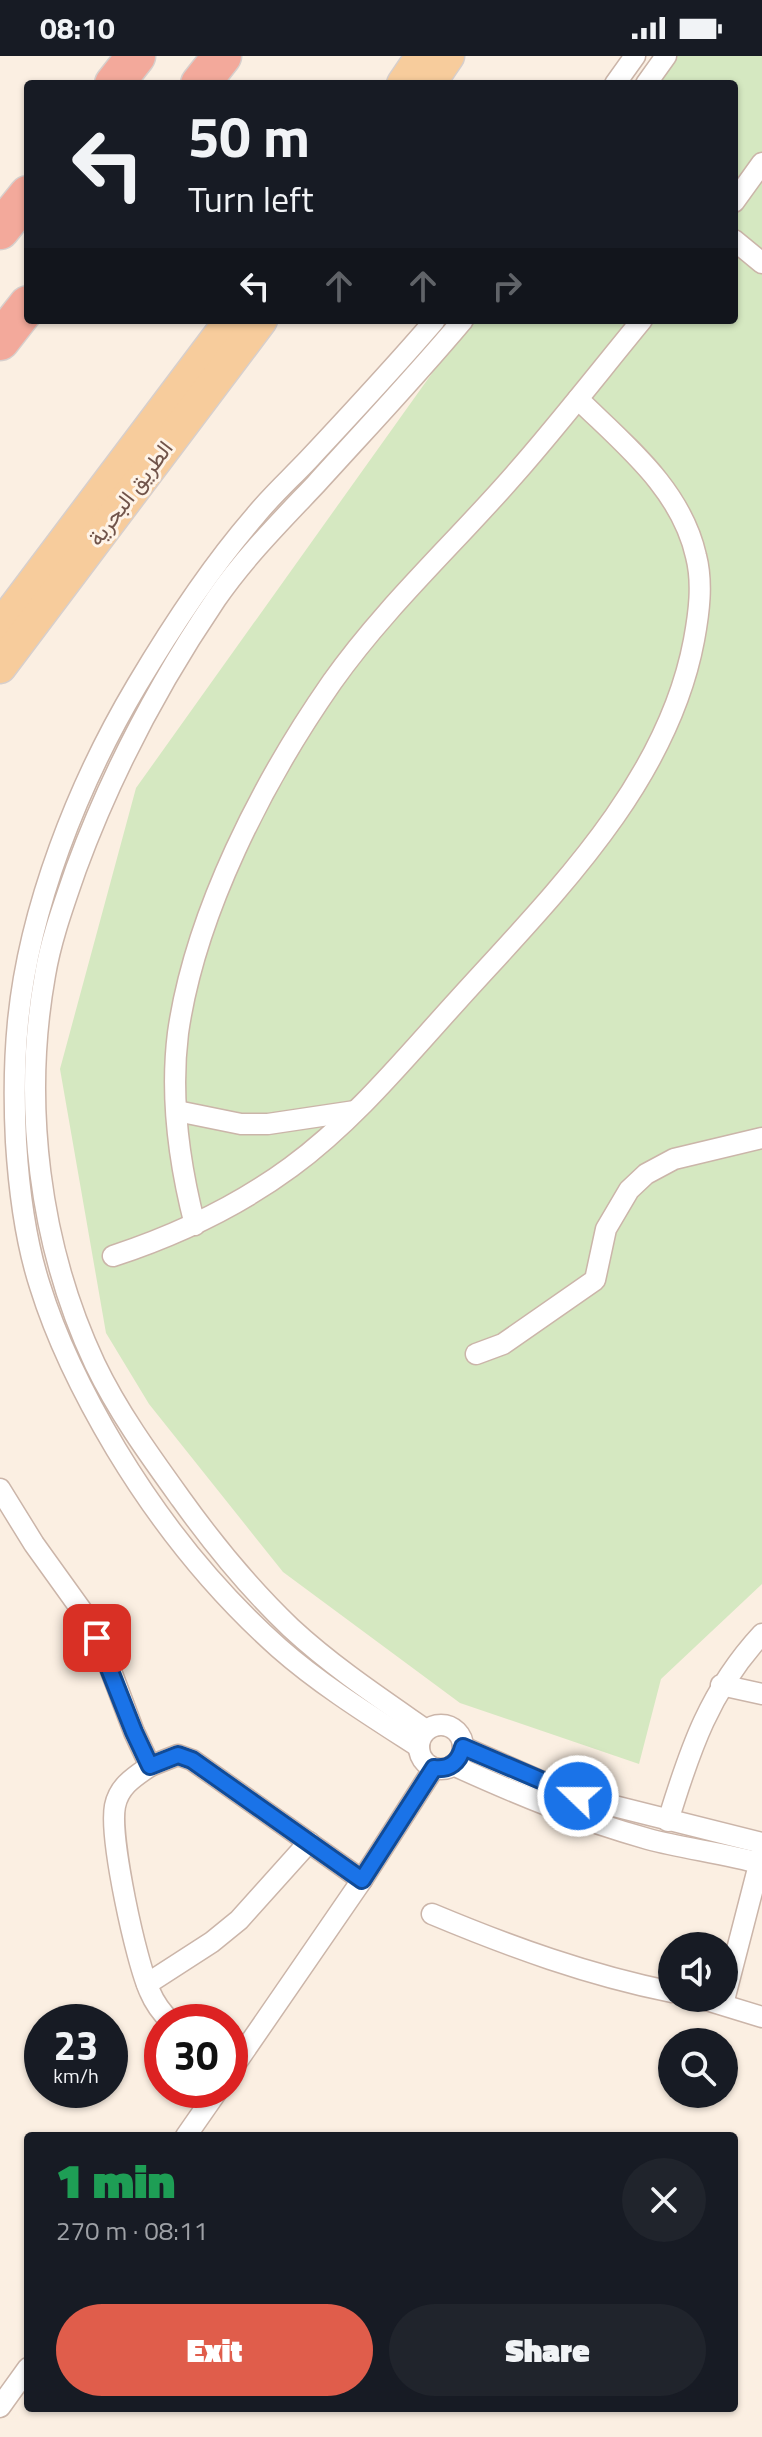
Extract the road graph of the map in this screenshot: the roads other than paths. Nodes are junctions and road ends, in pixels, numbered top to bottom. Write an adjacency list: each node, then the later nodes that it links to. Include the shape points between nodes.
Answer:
1 (136, 56): 7 (highway)
2 (222, 56): 8 (highway)
3 (422, 56): 9 (main road)
4 (448, 56): 10 (main road)
5 (635, 56): 11 (street)
6 (666, 56): 12 (street)
7 (117, 80)
8 (203, 80)
9 (406, 80)
10 (432, 80)
11 (618, 80)
12 (649, 80)
13 (762, 163): 14 (street)
14 (738, 196)
15 (24, 200): 16 (highway)
16 (0, 230)
17 (738, 243): 18 (street)
18 (762, 263)
19 (24, 310): 25 (highway)
20 (228, 324): 27 (main road, الطريق البحرية)
21 (258, 324): 28 (main road, الطريق البحرية)
22 (431, 324): 32 (street, via 240,534 190,602 116,724 69,826 30,946 15,1058)
23 (459, 324): 32 (street, via 235,574 187,644 122,761 70,888 45,971 35,1089)
24 (639, 324): 26 (street)
25 (0, 341)
26 (578, 399): 29 (street, via 361,646 282,762 209,912 178,1036); 30 (street, via 650,469 689,532 700,588 682,688 652,758 611,823)
27 (0, 627)
28 (0, 667)
29 (177, 1111): 30 (street, via 268,1124); 33 (street, via 184,1181)
30 (355, 1111): 33 (street, via 294,1165)
31 (762, 1138): 35 (street, via 674,1159 646,1174 629,1190 606,1229 595,1280 503,1344)
32 (18, 1156): 40 (street, via 31,1251 62,1345 104,1428 152,1505 277,1646 328,1686)
33 (195, 1225): 34 (street)
34 (113, 1256)
35 (476, 1354)
36 (0, 1489): 42 (street, via 85,1615)
37 (762, 1634): 38 (street)
38 (721, 1685): 39 (street); 43 (street, via 692,1746)
39 (762, 1694)
40 (422, 1738): 41 (street, via 426,1763); 41 (street, via 442,1725 457,1732)
41 (450, 1760): 43 (street); 45 (street, via 540,1805 649,1839); 46 (street)
42 (150, 1766): 44 (street, via 185,1756); 49 (street, via 123,1787 114,1818 125,1895)
43 (668, 1821): 45 (street)
44 (309, 1842): 46 (street); 49 (street, via 239,1920)
45 (761, 1855): 48 (street)
46 (362, 1880): 54 (street)
47 (432, 1914): 50 (street, via 560,1964)
48 (738, 1945)
49 (147, 1984): 51 (street)
50 (658, 1988)
51 (157, 2004)
52 (738, 2009): 53 (street)
53 (762, 2017)
54 (248, 2043)
55 (205, 2108): 56 (street)
56 (189, 2132)
57 (24, 2374): 58 (street)
58 (5, 2401)

